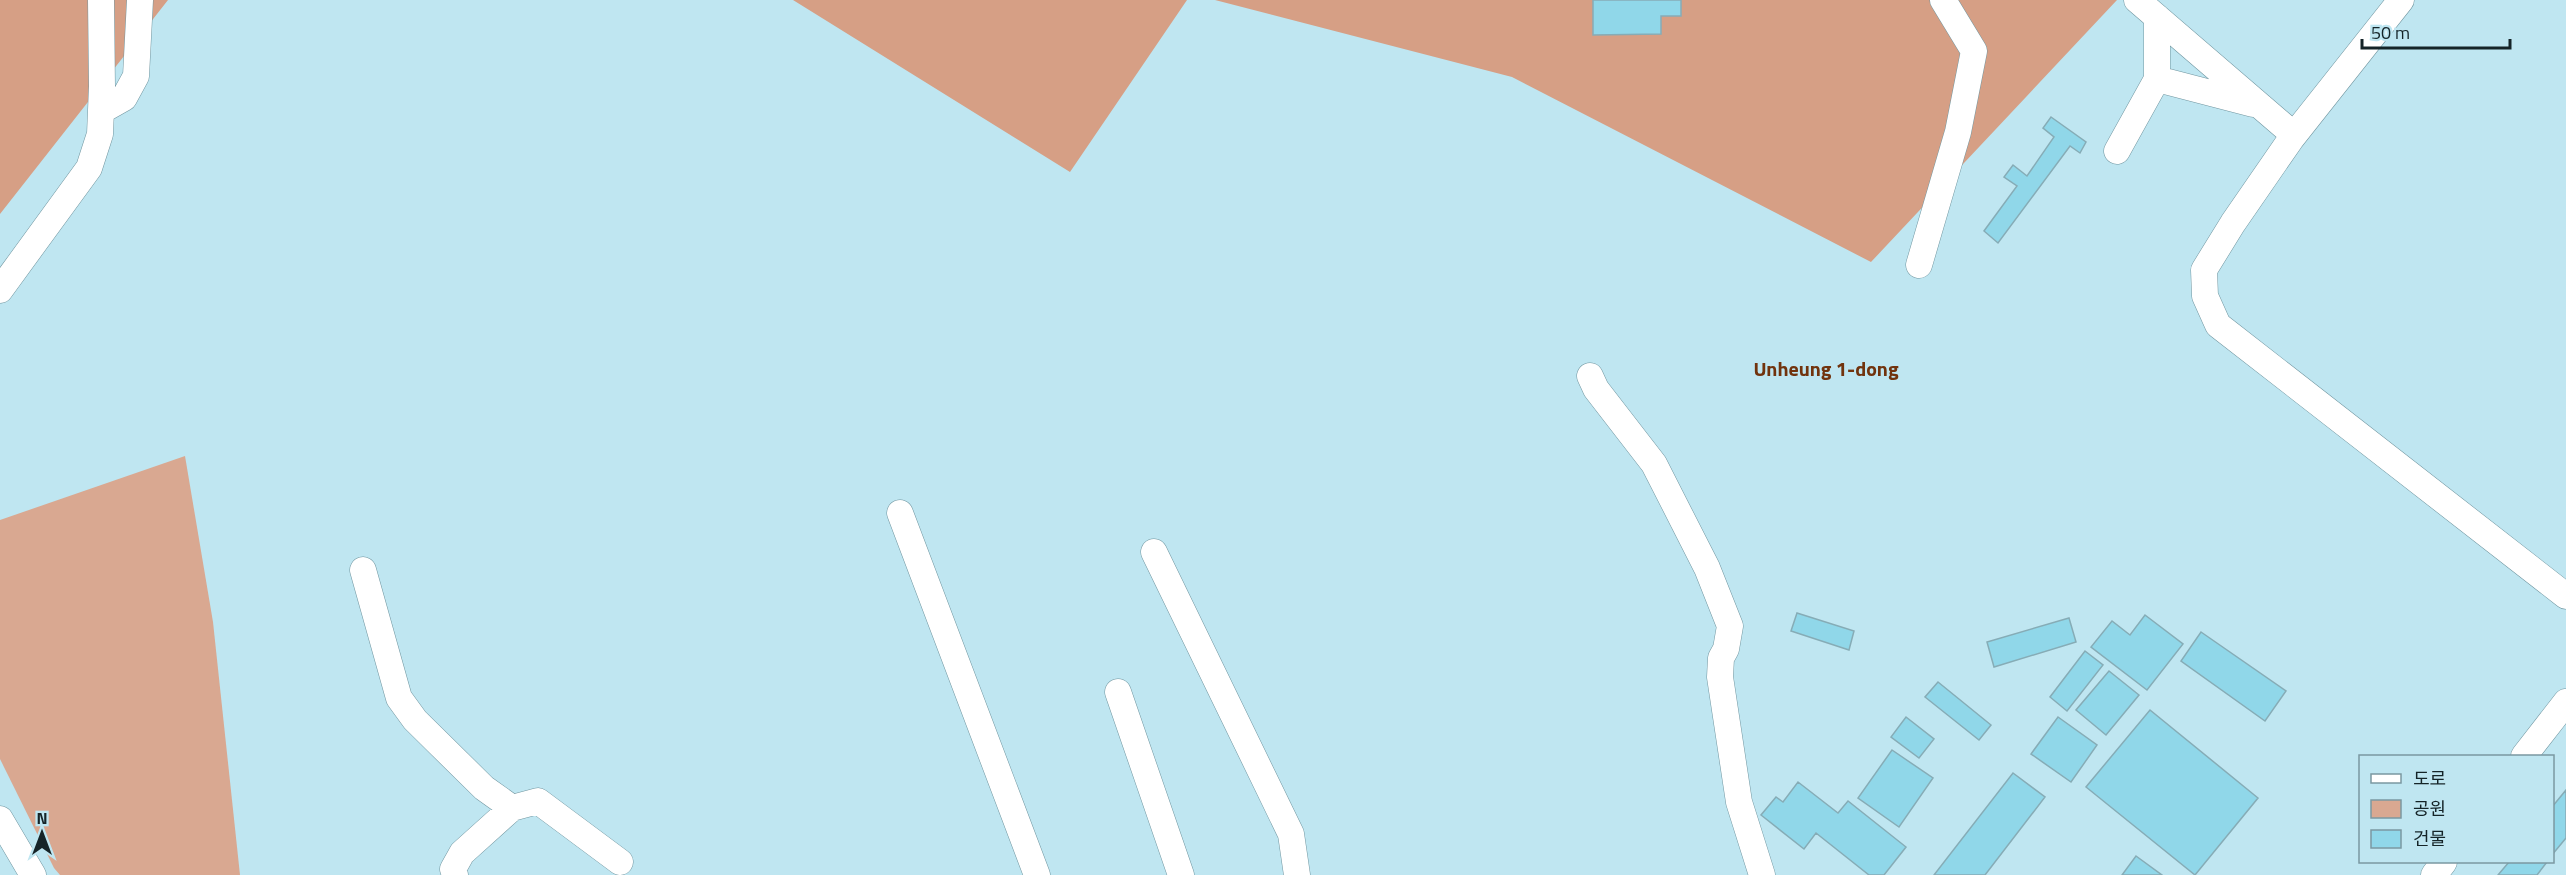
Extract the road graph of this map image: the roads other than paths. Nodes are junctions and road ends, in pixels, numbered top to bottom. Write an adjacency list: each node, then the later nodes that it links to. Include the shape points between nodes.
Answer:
1 (101, 0): 9 (street)
2 (140, 0): 9 (street, via 136,76 124,98)
3 (1943, 0): 12 (street, via 1974,51 1958,132)
4 (2137, 0): 6 (street)
5 (2401, 0): 10 (street)
6 (2157, 17): 7 (street); 8 (street)
7 (2157, 79): 8 (street); 11 (street)
8 (2259, 105): 10 (street)
9 (101, 111): 13 (street, via 100,134 89,168)
10 (2294, 135): 18 (street, via 2204,270 2205,296 2218,325)
11 (2116, 150)
12 (1919, 265)
13 (0, 290)
14 (1590, 376): 30 (street, via 1654,464 1707,568 1730,626 1720,677 1739,802)
15 (900, 513): 27 (street)
16 (1154, 552): 29 (street, via 1291,834)
17 (363, 570): 22 (street, via 399,698 415,720 484,788)
18 (2566, 596)
19 (1118, 692): 28 (street)
20 (2566, 702): 21 (street)
21 (2525, 755)
22 (512, 808): 24 (street, via 538,801); 26 (street, via 462,853 453,869)
23 (0, 819): 25 (street)
24 (620, 862)
25 (33, 875)
26 (455, 875)
27 (1037, 875)
28 (1181, 875)
29 (1297, 875)
30 (1762, 875)

